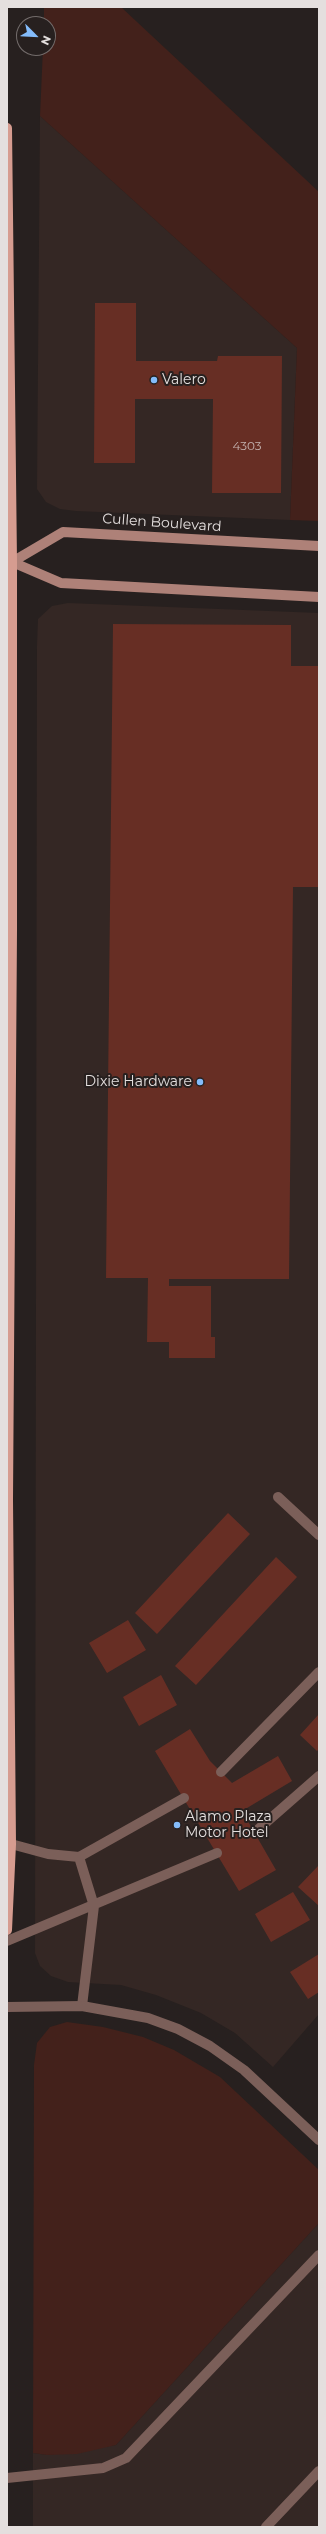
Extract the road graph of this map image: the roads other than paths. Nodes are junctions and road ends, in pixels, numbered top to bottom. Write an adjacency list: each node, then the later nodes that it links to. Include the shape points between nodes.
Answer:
1 (7, 128): 3 (main road)
2 (319, 546): 3 (street, Cullen Boulevard, via 63,532)
3 (9, 562): 4 (street, via 61,583); 5 (main road)
4 (319, 597)
5 (9, 1036): 7 (main road)
6 (278, 1497): 8 (street)
7 (8, 1500): 14 (main road)
8 (319, 1535)
9 (319, 1672): 10 (street)
10 (221, 1772)
11 (319, 1776): 13 (street)
12 (184, 1798): 16 (street)
13 (254, 1833)
14 (10, 1844): 16 (street, via 48,1854); 18 (main road)
15 (217, 1853): 17 (street)
16 (79, 1856): 17 (street)
17 (94, 1906): 19 (street); 20 (street)
18 (7, 1930)
19 (7, 1941)
20 (82, 2006): 21 (street); 22 (street, via 148,2018 178,2029 210,2046 244,2070)
21 (7, 2007)
22 (319, 2140)
23 (319, 2255): 25 (street, via 126,2458 103,2468)
24 (319, 2471): 26 (street)
25 (7, 2478)
26 (266, 2527)

